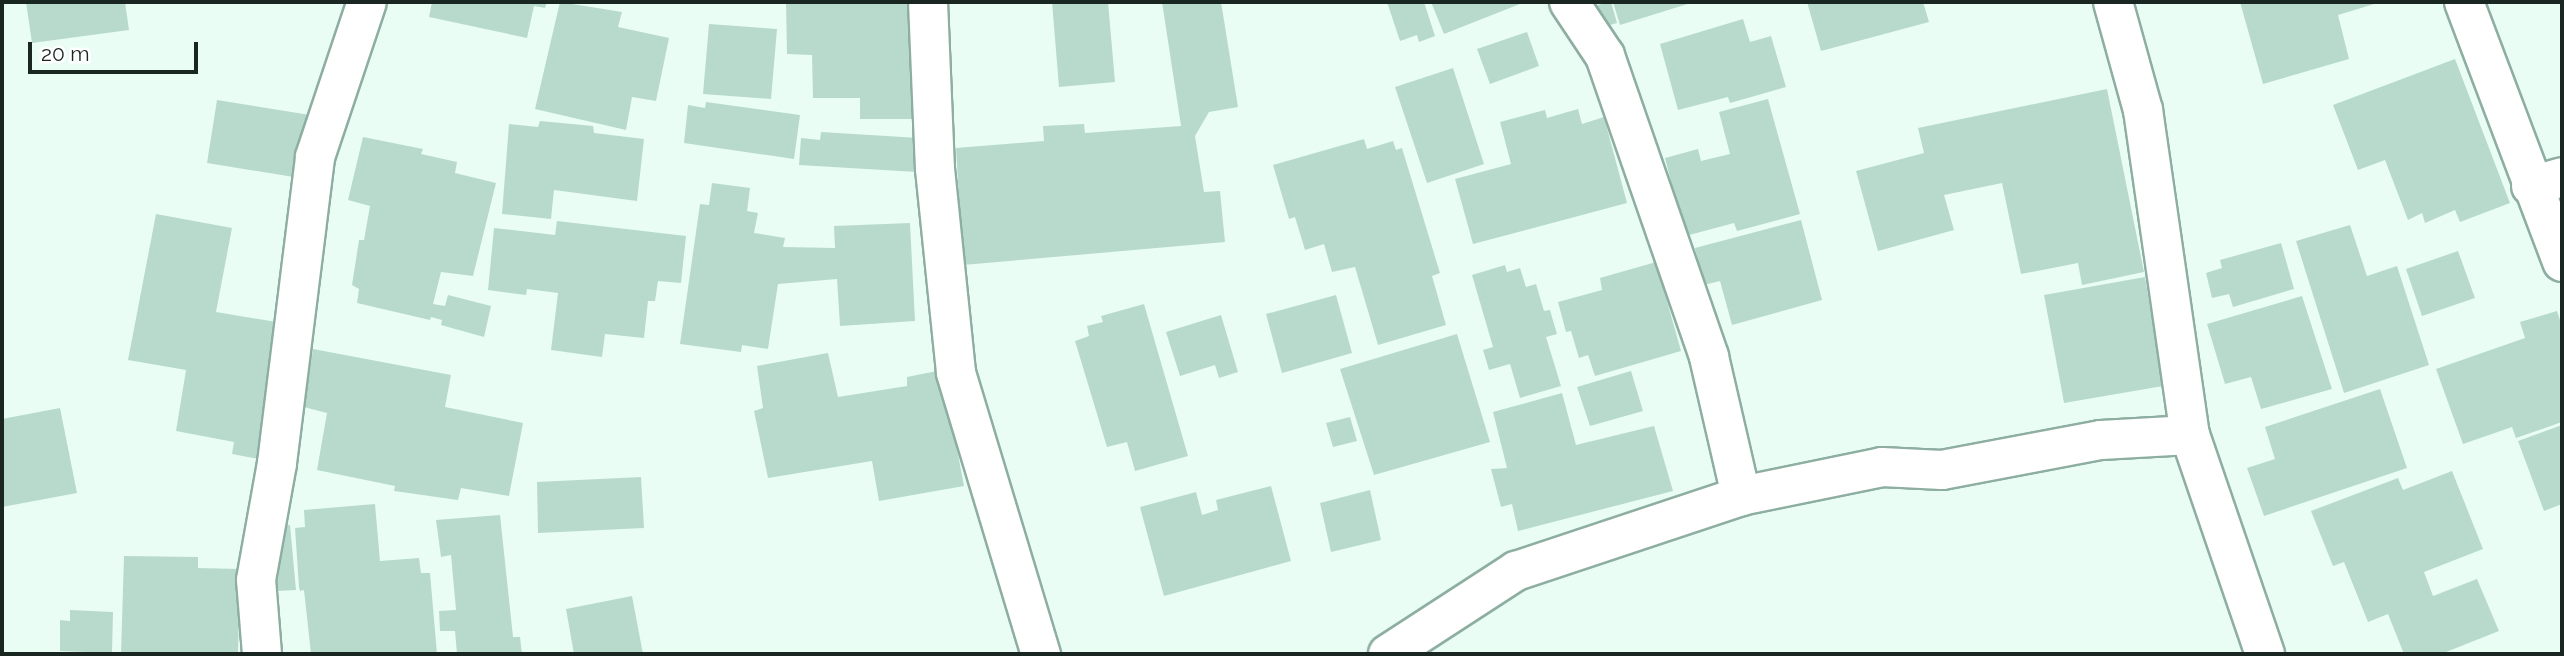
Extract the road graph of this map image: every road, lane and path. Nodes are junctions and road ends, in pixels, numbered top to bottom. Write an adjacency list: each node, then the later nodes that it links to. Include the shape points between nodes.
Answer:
1 (367, 2): 10 (street, via 315,157 277,463 256,579)
2 (928, 2): 11 (street, via 935,169 956,373)
3 (1569, 2): 9 (street, via 1605,56 1709,357)
4 (2113, 2): 8 (street, via 2143,110)
5 (2464, 2): 6 (street)
6 (2547, 181): 7 (street)
7 (2562, 262)
8 (2190, 435): 9 (street, via 2101,440 1942,470 1882,467); 13 (street)
9 (1741, 496): 12 (street, via 1516,571)
10 (262, 654)
11 (1041, 654)
12 (1388, 654)
13 (2265, 654)

